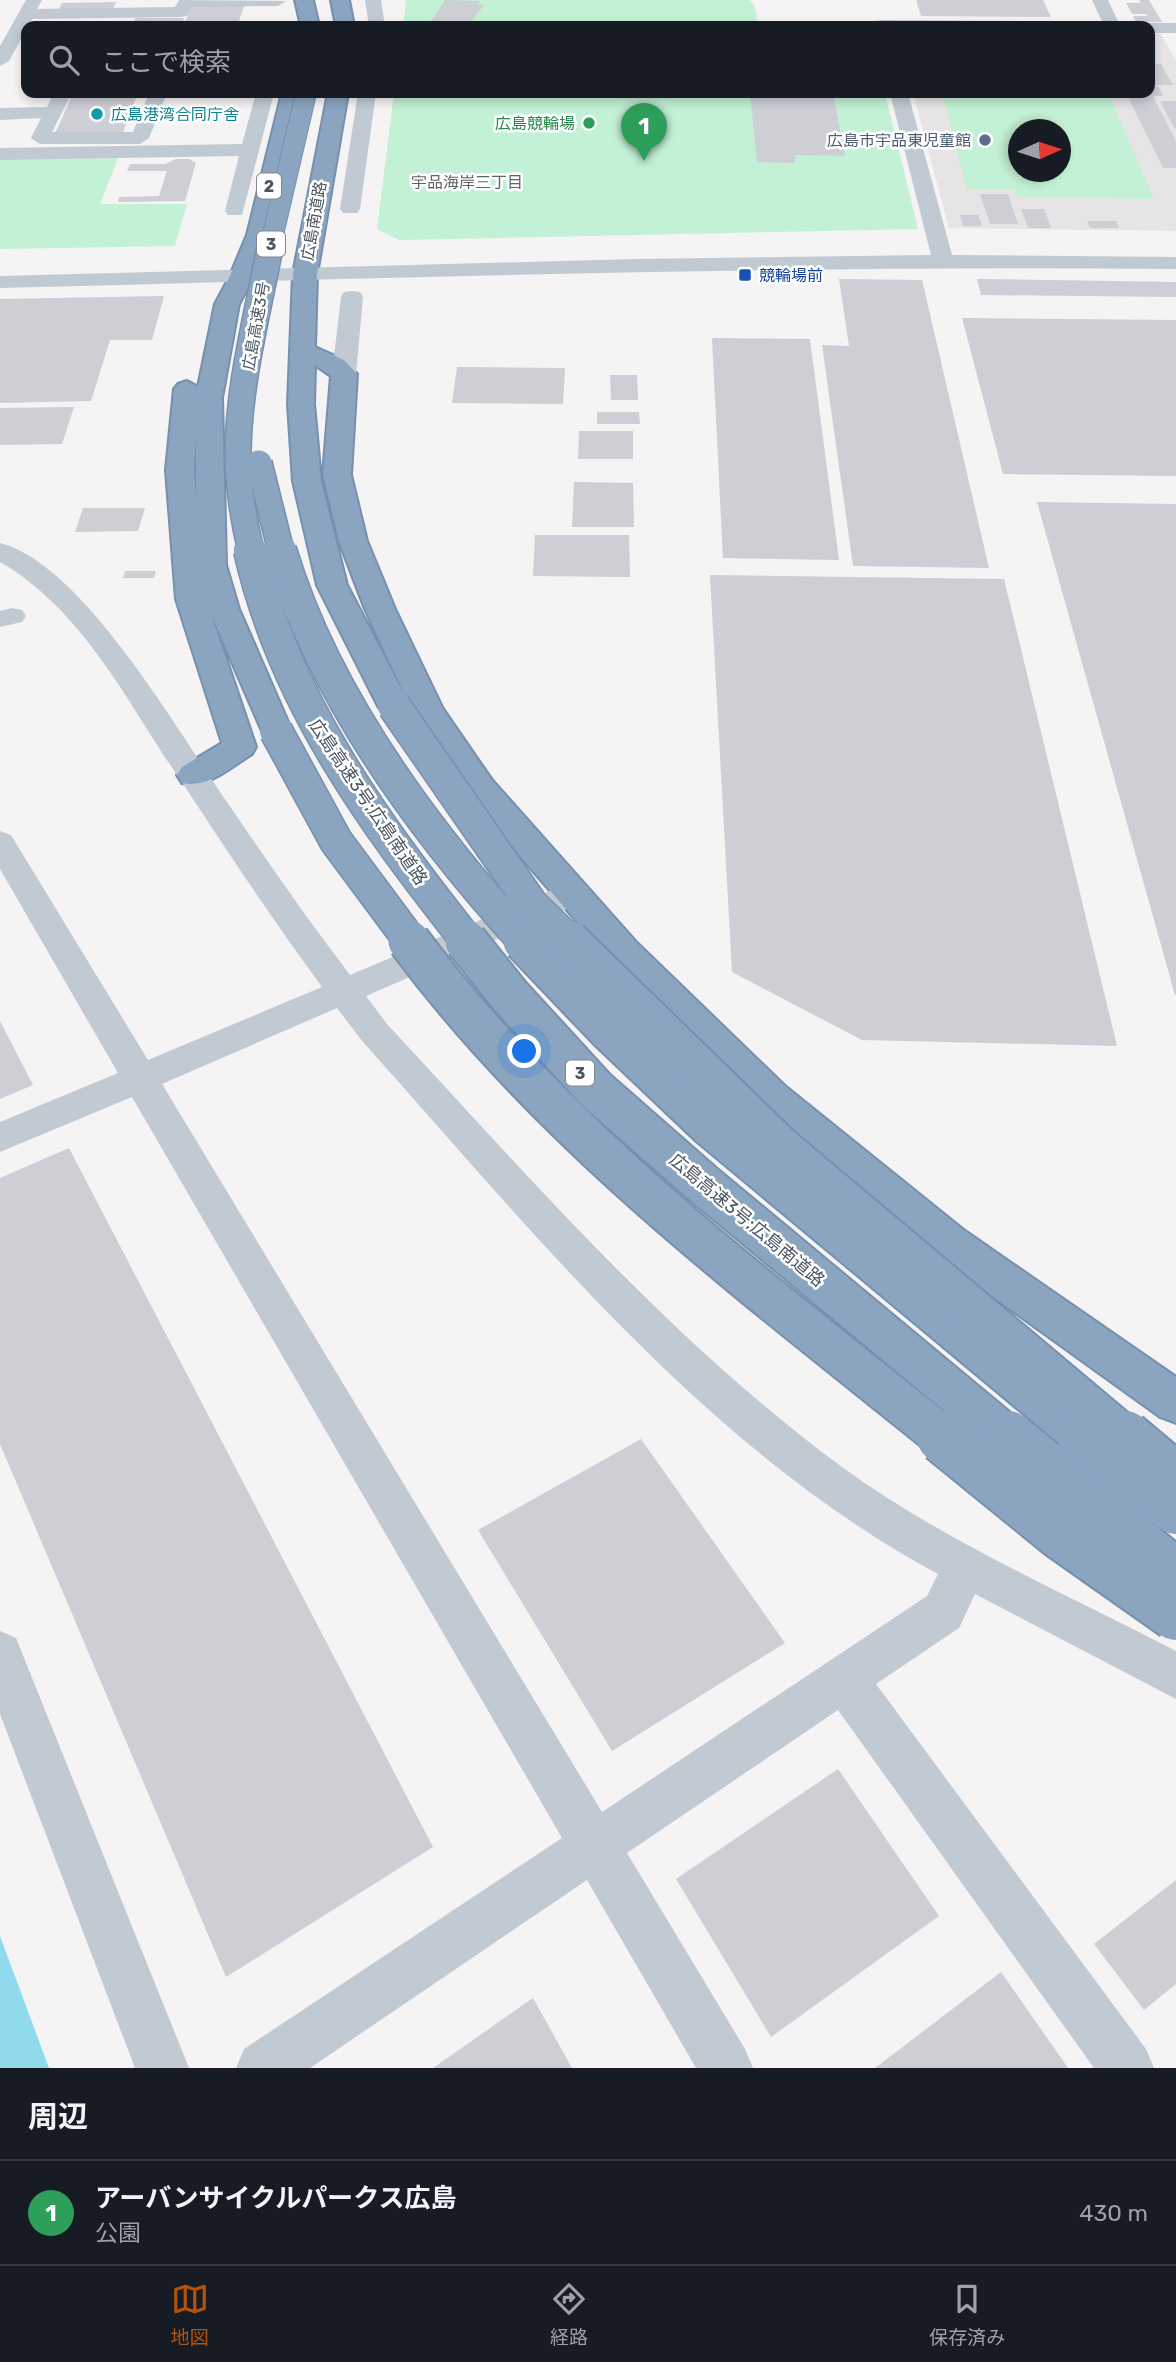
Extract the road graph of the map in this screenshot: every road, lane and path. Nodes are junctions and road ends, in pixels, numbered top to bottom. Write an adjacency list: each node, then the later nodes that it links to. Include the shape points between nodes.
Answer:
1 (304, 0): 8 (highway)
2 (340, 0): 9 (highway)
3 (373, 0): 10 (street)
4 (1100, 0): 11 (street)
5 (283, 5): 6 (street, via 186,2 181,12); 7 (highway)
6 (27, 12): 12 (street)
7 (294, 21)
8 (309, 21)
9 (344, 21)
10 (376, 21)
11 (1110, 21)
12 (1, 22)
13 (21, 23): 17 (street)
14 (1164, 28): 15 (street)
15 (1176, 46)
16 (21, 53): 17 (street)
17 (3, 57)
18 (60, 98): 26 (street)
19 (156, 98): 26 (street, via 140,138 40,138)
20 (264, 98): 28 (street)
21 (291, 98): 33 (highway, 2)
22 (305, 98): 47 (highway, 広島高速3号 / 3, bridge, via 274,226)
23 (337, 98): 32 (highway, 広島南道路)
24 (366, 98): 30 (street)
25 (900, 98): 37 (street)
26 (52, 113): 27 (street)
27 (0, 114)
28 (250, 150): 29 (street); 31 (street)
29 (0, 154)
30 (355, 173): 32 (street); 34 (street)
31 (243, 180): 33 (street); 35 (street)
32 (319, 186): 40 (highway, 広島南道路)
33 (269, 190): 41 (highway, 2)
34 (350, 209)
35 (235, 211)
36 (1176, 245): 37 (street)
37 (941, 253): 38 (street); 40 (street, via 623,266)
38 (1176, 263)
39 (0, 264): 41 (street)
40 (306, 264): 41 (street); 45 (highway, 広島南道路)
41 (244, 268): 42 (street); 44 (highway, 2, via 227,304)
42 (0, 282)
43 (352, 297): 46 (street)
44 (218, 350): 49 (highway, via 188,371 180,470 191,599 240,747); 60 (highway, bridge, via 209,398 211,565 224,609 276,731 336,841 430,970 532,1084 674,1219 1061,1533)
45 (302, 350): 46 (highway); 56 (highway, 広島南道路, bridge, via 307,481 332,585 394,706 532,905 781,1148)
46 (344, 374): 51 (highway, via 337,475 353,541 380,609 428,709 480,789)
47 (243, 396): 57 (highway, 広島高速3号;広島南道路 / 3, bridge, via 292,585 330,670 385,764 455,860 555,977 668,1087 1081,1437); 59 (highway, 広島高速3号;広島南道路 / 3, bridge, via 238,460 244,520 277,642 313,721 361,797 502,986 597,1090 702,1183)
48 (0, 551): 49 (street, via 35,570 67,599 104,643)
49 (194, 775): 52 (street, via 289,919)
50 (0, 842): 53 (street)
51 (572, 894): 52 (street); 55 (highway, via 771,1097 950,1243)
52 (344, 992): 53 (street); 58 (street, via 375,1033 600,1279 741,1413 829,1482)
53 (140, 1078): 54 (street); 64 (street)
54 (0, 1138)
55 (1176, 1403)
56 (1176, 1480)
57 (1176, 1508)
58 (966, 1565): 62 (street); 63 (street, via 943,1612)
59 (1176, 1576)
60 (1176, 1614)
61 (0, 1654): 65 (street)
62 (1176, 1676)
63 (844, 1679): 64 (street); 68 (street)
64 (595, 1846): 66 (street); 67 (street)
65 (162, 2068)
66 (263, 2068)
67 (726, 2068)
68 (1127, 2068)

